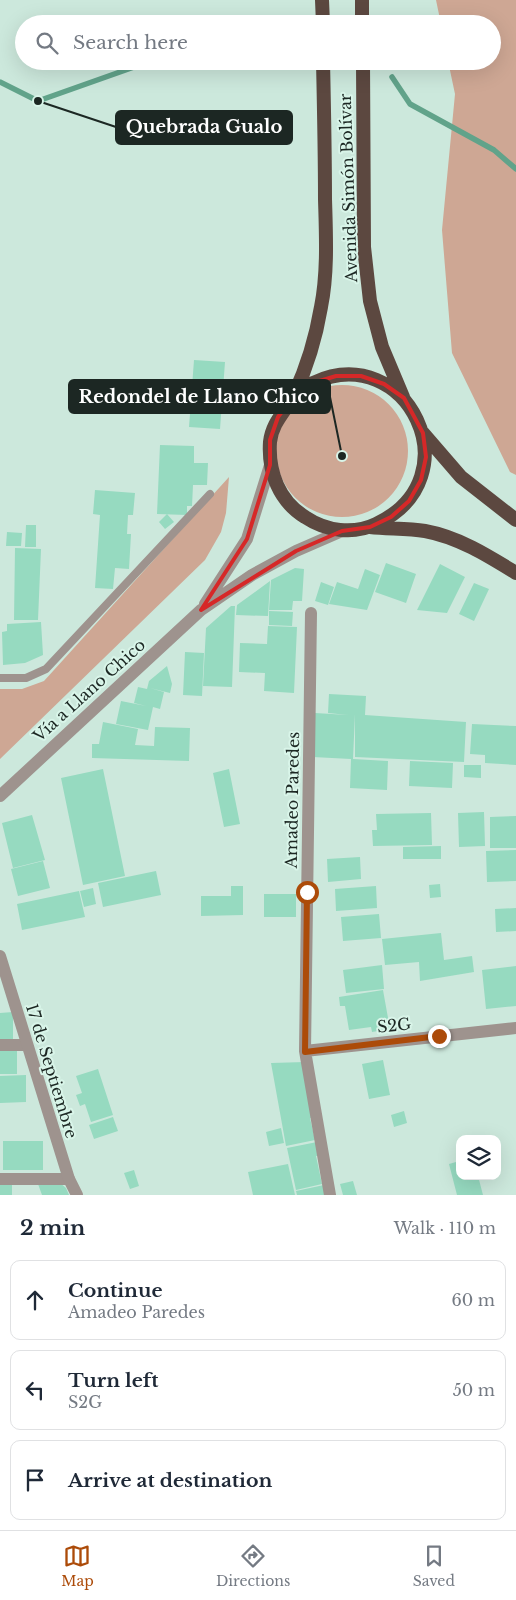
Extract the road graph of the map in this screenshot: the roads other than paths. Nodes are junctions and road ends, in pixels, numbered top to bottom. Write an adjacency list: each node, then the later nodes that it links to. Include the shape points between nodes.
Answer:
1 (322, 0): 3 (highway)
2 (362, 0): 4 (highway)
3 (323, 15)
4 (362, 15)
5 (323, 70): 7 (highway, Avenida Simón Bolívar, via 326,250 322,306 310,355)
6 (363, 70): 8 (highway, Avenida Simón Bolívar, via 364,247 370,301 382,347)
7 (293, 397): 8 (highway, via 313,383 336,376 361,376 384,384); 10 (highway, via 278,417 270,440)
8 (404, 398): 9 (highway)
9 (424, 433): 12 (highway, via 461,476); 13 (highway, via 426,456 421,480 409,501 391,517)
10 (270, 465): 14 (highway, via 278,490 294,510 317,525); 16 (street, Vía a Llano Chico, via 247,539)
11 (210, 494): 18 (lane, via 46,669 26,678)
12 (516, 520)
13 (370, 527): 14 (highway); 15 (highway, via 424,531 450,538)
14 (342, 531): 16 (street, Vía a Llano Chico, via 252,575)
15 (516, 572)
16 (201, 610): 19 (street, Vía a Llano Chico)
17 (311, 613): 24 (street, Amadeo Paredes)
18 (0, 678)
19 (0, 796)
20 (0, 956): 23 (street, 17 de Septiembre)
21 (516, 1028): 24 (street, S2G)
22 (0, 1045): 23 (street)
23 (26, 1045): 26 (street, 17 de Septiembre)
24 (305, 1052): 28 (street, Amadeo Paredes)
25 (0, 1179): 26 (street)
26 (69, 1179): 27 (street, 17 de Septiembre)
27 (77, 1195)
28 (330, 1195)

